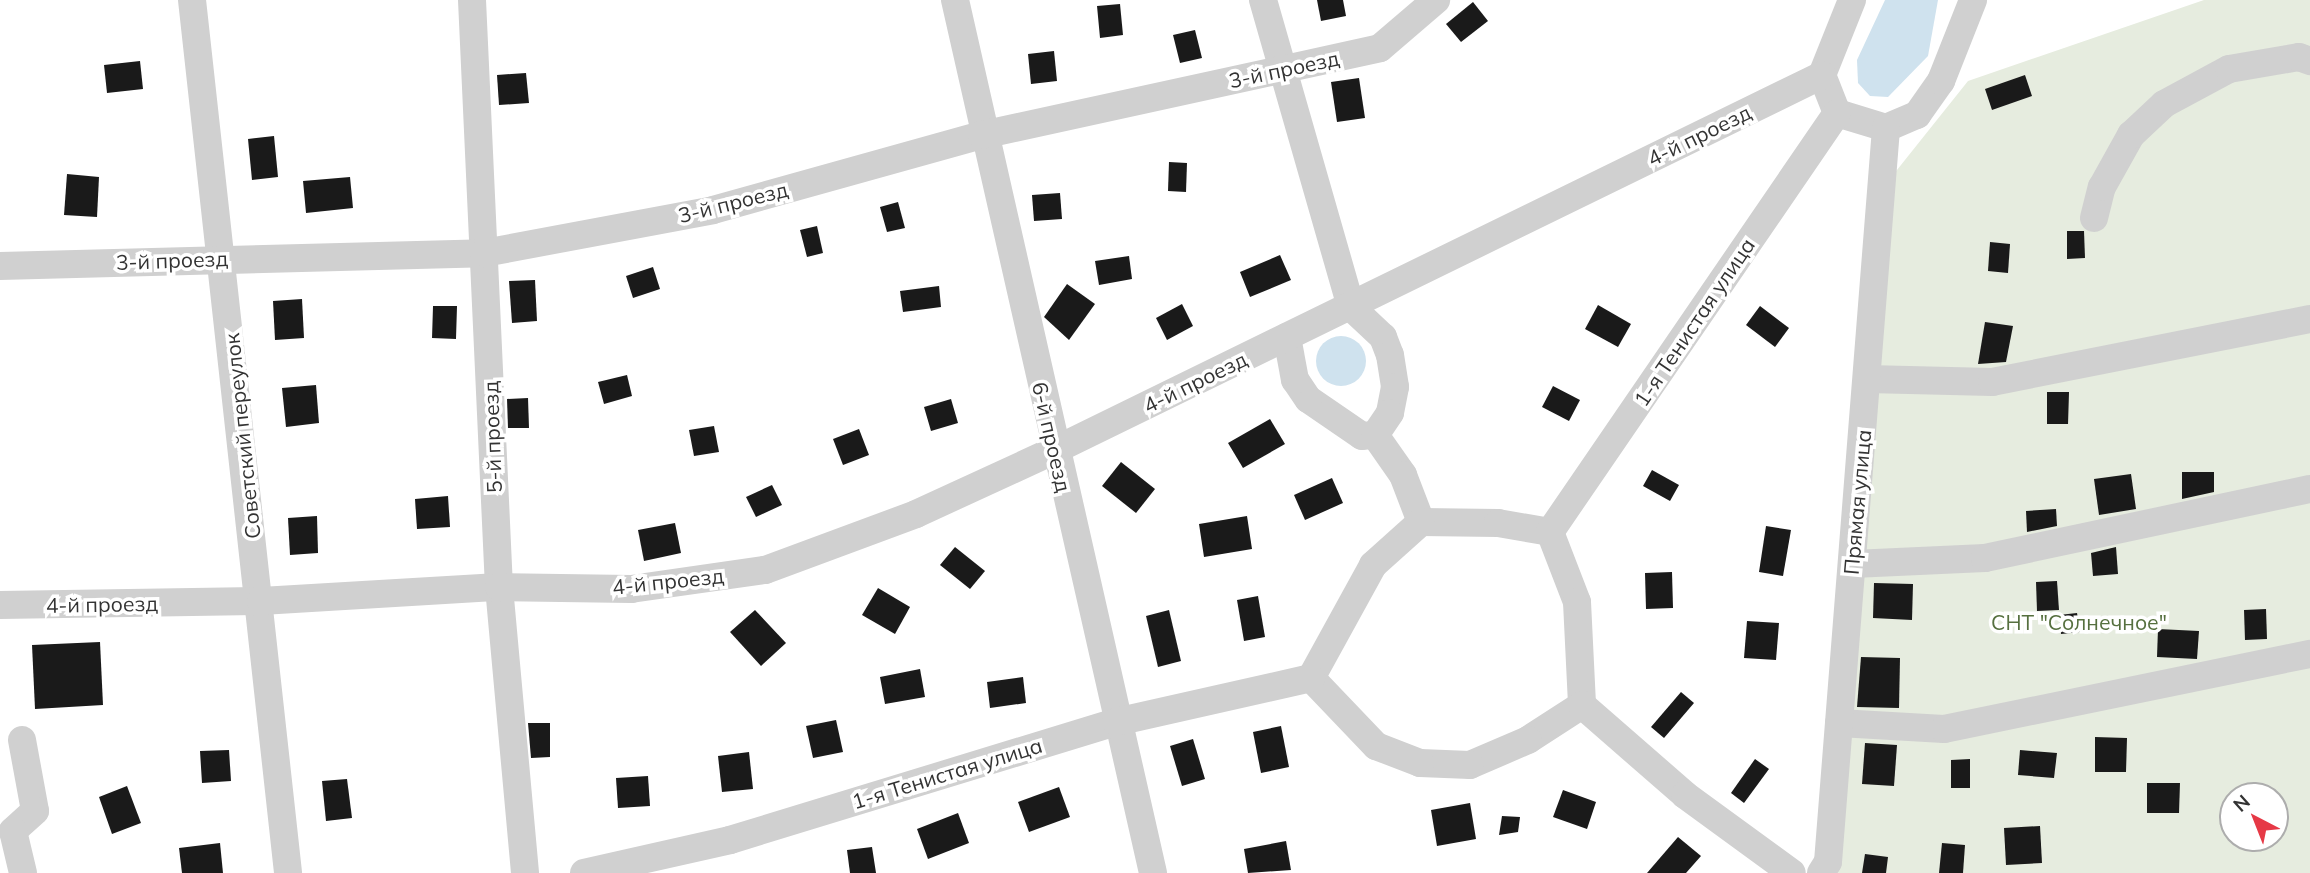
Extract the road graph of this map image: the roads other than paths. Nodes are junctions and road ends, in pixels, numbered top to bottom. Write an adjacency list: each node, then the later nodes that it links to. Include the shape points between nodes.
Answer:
1 (192, 0): 16 (street, Советский переулок)
2 (472, 0): 15 (street, 5-й проезд)
3 (955, 0): 13 (street, 6-й проезд)
4 (1263, 0): 9 (street)
5 (1436, 0): 9 (street, 3-й проезд, via 1380,48)
6 (1852, 0): 10 (street)
7 (1973, 0): 12 (street, via 1941,81 1917,115)
8 (2310, 61): 14 (street, via 2299,57 2229,69 2164,103 2131,135 2102,187)
9 (1280, 71): 13 (street, 3-й проезд); 18 (street)
10 (1822, 75): 11 (street); 18 (street, 4-й проезд)
11 (1837, 113): 12 (street); 26 (street, 1-я Тенистая улица)
12 (1886, 128): 21 (street, Прямая улица)
13 (982, 135): 15 (street, 3-й проезд, via 713,210); 23 (street, 6-й проезд)
14 (2094, 218)
15 (484, 253): 16 (street, 3-й проезд); 28 (street, 5-й проезд)
16 (222, 258): 17 (street, 3-й проезд); 29 (street, Советский переулок)
17 (0, 266)
18 (1351, 307): 20 (street); 22 (street, via 1383,337 1390,355 1395,387 1390,413)
19 (2310, 319): 21 (street, via 1992,382)
20 (1287, 337): 22 (street, via 1295,380 1308,399 1362,436); 23 (street, 4-й проезд)
21 (1867, 379): 27 (street, Прямая улица)
22 (1375, 435): 25 (street, via 1403,475)
23 (1055, 450): 28 (street, 4-й проезд, via 916,514 765,570 631,589); 34 (street, 6-й проезд)
24 (2310, 489): 27 (street, via 1985,558)
25 (1421, 522): 26 (street, via 1498,523); 32 (street, via 1373,565)
26 (1550, 532): 33 (street, via 1577,602)
27 (1853, 564): 35 (street, Прямая улица)
28 (499, 587): 29 (street, 4-й проезд); 39 (street, 5-й проезд)
29 (261, 601): 30 (street, 4-й проезд); 38 (street, Советский переулок)
30 (0, 606)
31 (2310, 654): 35 (street, via 1944,729)
32 (1311, 678): 33 (street, via 1376,746 1420,764 1470,765 1528,740); 34 (street, 1-я Тенистая улица)
33 (1582, 705): 42 (street, via 1685,794)
34 (1116, 722): 40 (street, 1-я Тенистая улица, via 730,840); 41 (street, 6-й проезд)
35 (1839, 723): 43 (street, Прямая улица, via 1828,862)
36 (22, 740): 37 (street, via 35,811 13,831)
37 (23, 873)
38 (288, 873)
39 (525, 873)
40 (584, 873)
41 (1153, 873)
42 (1792, 873)
43 (1821, 873)

